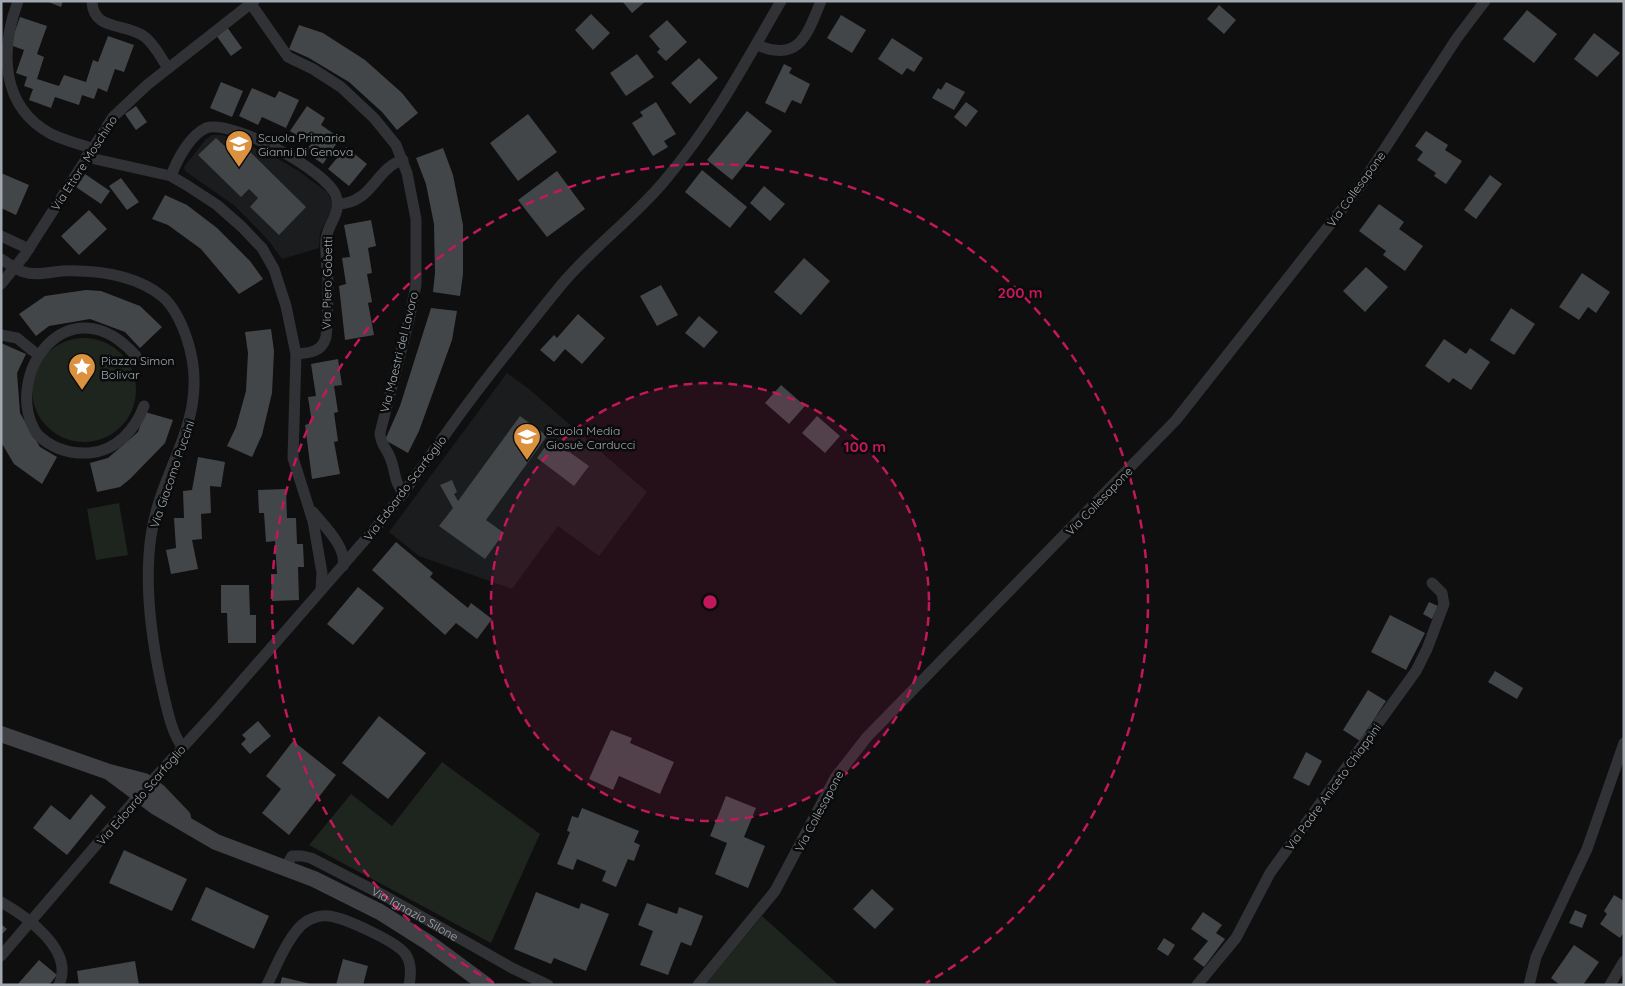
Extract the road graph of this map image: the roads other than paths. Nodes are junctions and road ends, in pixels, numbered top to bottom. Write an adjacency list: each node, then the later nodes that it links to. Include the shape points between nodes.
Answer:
1 (18, 1): 9 (street, via 7,32 4,54 9,83 17,102 26,115 44,129)
2 (92, 1): 8 (street, via 98,19 142,35)
3 (781, 1): 7 (street, Via Edoardo Scarfoglio)
4 (821, 1): 7 (street, via 810,28 793,47 778,52)
5 (1485, 1): 45 (street, Via Collesapone, via 1457,38 1361,185 1176,420 845,762 778,886)
6 (253, 2): 8 (street, Via Ettore Moschino); 10 (street, Via Maestri del Lavoro, via 286,55 327,78 365,108 392,138)
7 (757, 46): 23 (street, Via Edoardo Scarfoglio, via 700,138 661,186 564,282 475,394)
8 (168, 68): 9 (street, Via Ettore Moschino, via 121,108)
9 (89, 153): 11 (street); 14 (street, Via Ettore Moschino)
10 (403, 160): 12 (street, via 392,164 360,198); 23 (street, Via Maestri del Lavoro, via 416,219 416,285 380,433 396,484)
11 (171, 176): 12 (street, via 179,158 197,134 210,127 220,127 293,157 329,183); 20 (street, via 217,205 262,248 281,287)
12 (338, 204): 20 (street, Via Piero Gobetti, via 326,238 326,341 317,351)
13 (1, 236): 14 (street)
14 (29, 249): 16 (street, Via Ettore Moschino)
15 (1, 259): 16 (street)
16 (16, 268): 17 (street, Via Ettore Moschino); 33 (street, Via Giacomo Puccini, via 27,273 96,272 137,283 154,291 169,304 185,331 194,363 194,402 187,431 159,502 151,536 150,565 152,625 158,668 170,715)
17 (1, 284)
18 (1, 335): 19 (street, via 18,338)
19 (33, 351): 21 (street, via 60,331 90,328 118,338); 22 (street, via 21,374 20,404 28,423 50,445 71,452 103,450 130,432)
20 (296, 354): 24 (street, via 294,458)
21 (136, 356)
22 (144, 406)
23 (404, 493): 26 (street, Via Edoardo Scarfoglio)
24 (308, 504): 25 (street); 27 (street)
25 (337, 543): 26 (street, via 348,551); 28 (street, via 343,554)
26 (357, 550): 28 (street, Via Edoardo Scarfoglio)
27 (319, 554): 28 (street, via 328,570); 30 (street)
28 (340, 569): 30 (street, Via Edoardo Scarfoglio)
29 (1432, 583): 46 (street, Via Padre Aniceto Chiappini, via 1443,595 1444,606 1420,665 1270,873 1236,938)
30 (321, 589): 33 (street, Via Edoardo Scarfoglio)
31 (1, 734): 34 (street, via 109,772 134,777)
32 (1624, 743): 47 (street, via 1587,849 1536,957)
33 (183, 747): 34 (street, Via Edoardo Scarfoglio)
34 (144, 790): 35 (street, Via Ignazio Silone, via 193,828 228,848); 37 (street, Via Edoardo Scarfoglio)
35 (285, 868): 43 (street, Via Ignazio Silone, via 335,888 398,923); 44 (street, Via Ignazio Silone, via 292,856 311,858)
36 (1, 902): 37 (street)
37 (32, 921): 38 (street, Via Edoardo Scarfoglio); 40 (street, via 57,954 63,972)
38 (1, 956)
39 (1624, 961): 48 (street)
40 (59, 985)
41 (267, 985): 42 (street, via 300,926 311,918 327,916 342,919 399,947 410,965)
42 (409, 985)
43 (486, 985)
44 (548, 985)
45 (698, 985)
46 (1197, 985)
47 (1529, 985)
48 (1610, 985)

